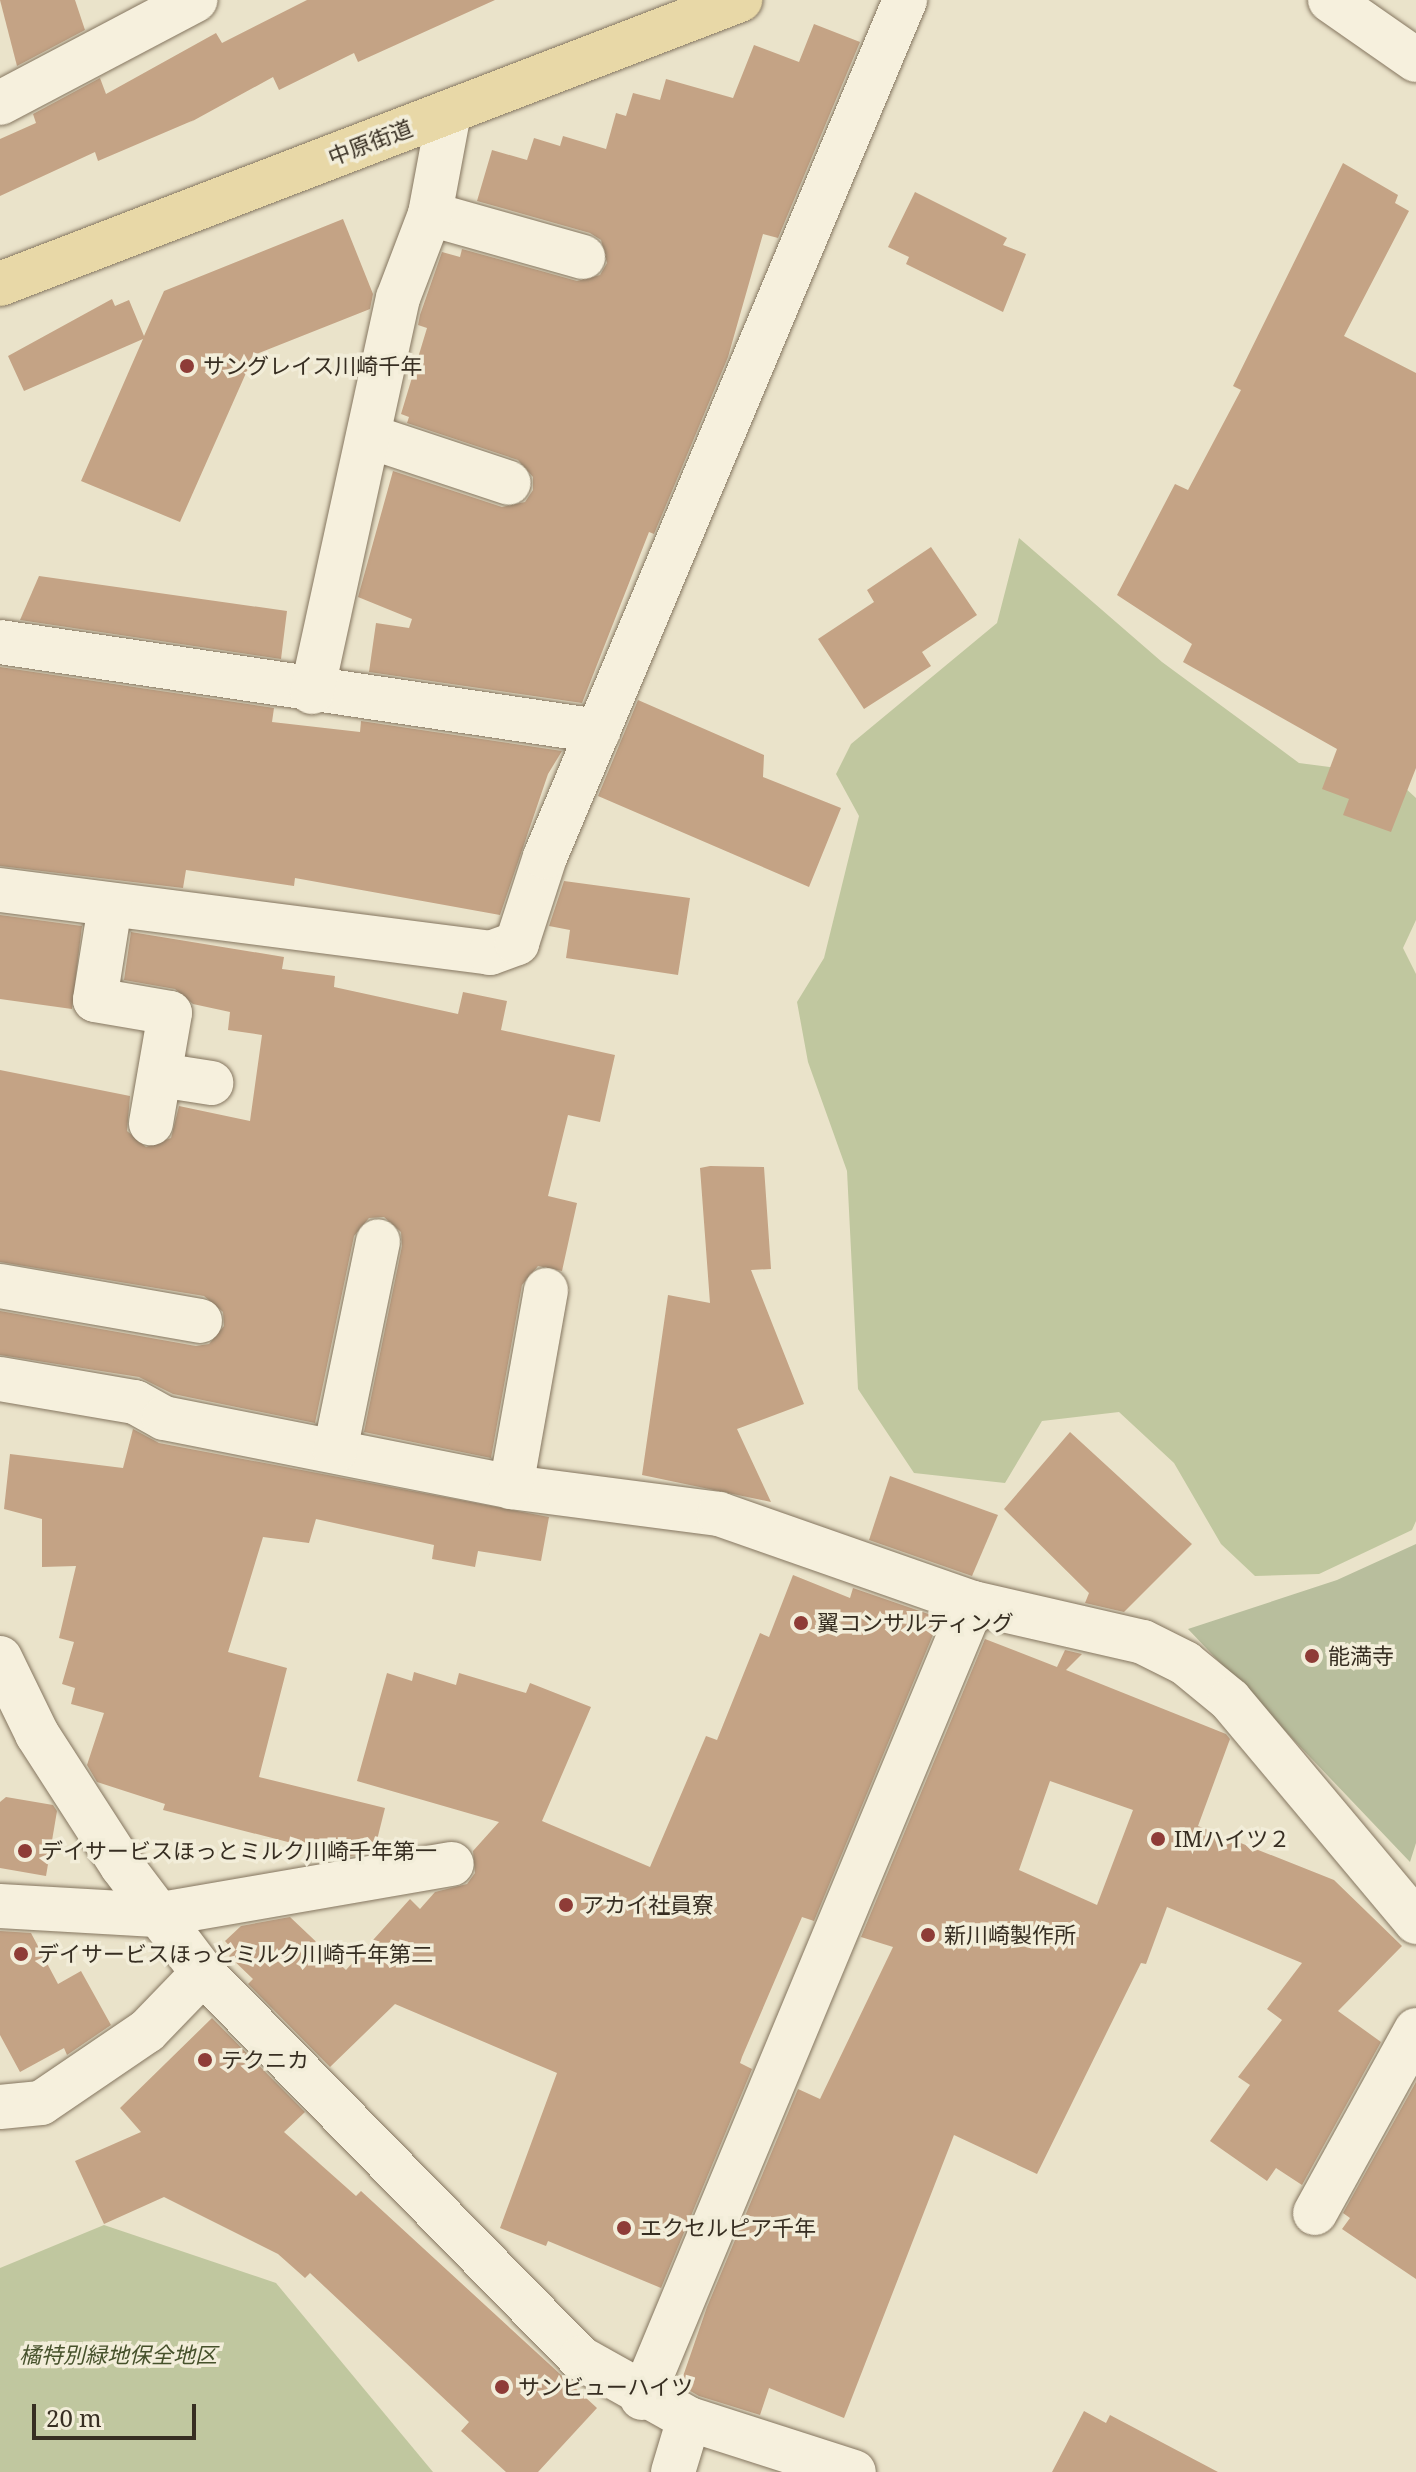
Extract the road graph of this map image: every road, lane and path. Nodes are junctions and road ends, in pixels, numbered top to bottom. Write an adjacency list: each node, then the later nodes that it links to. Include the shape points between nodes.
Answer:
1 (195, 0): 6 (street)
2 (740, 0): 7 (main road, 中原街道)
3 (905, 0): 15 (street)
4 (1330, 0): 5 (street)
5 (1416, 60)
6 (0, 103)
7 (449, 112): 8 (street); 10 (main road, 中原街道)
8 (430, 214): 9 (street); 11 (street, via 398,298)
9 (583, 257)
10 (0, 284)
11 (371, 437): 12 (street); 14 (street)
12 (509, 483)
13 (0, 642): 14 (street)
14 (312, 692): 15 (street)
15 (598, 731): 17 (street, via 517,943 490,953)
16 (0, 890): 17 (street)
17 (110, 906): 18 (street, via 95,1000 170,1013)
18 (160, 1075): 19 (street); 20 (street)
19 (211, 1083)
20 (151, 1123)
21 (378, 1241): 26 (street)
22 (0, 1286): 24 (street)
23 (546, 1290): 27 (street)
24 (200, 1321)
25 (0, 1379): 26 (street, via 135,1402 164,1418)
26 (335, 1451): 27 (street)
27 (511, 1487): 28 (street, via 719,1514)
28 (973, 1603): 33 (street, via 1143,1642 1185,1663 1230,1700); 38 (street)
29 (0, 1658): 32 (street, via 37,1734)
30 (452, 1864): 32 (street)
31 (0, 1906): 32 (street)
32 (156, 1915): 34 (street)
33 (1416, 1922)
34 (203, 1973): 36 (street, via 147,2031 41,2103); 38 (street, via 580,2358)
35 (1416, 2030): 37 (street)
36 (0, 2107)
37 (1315, 2213)
38 (642, 2398): 39 (street)
39 (689, 2419): 40 (street); 41 (street)
40 (673, 2472)
41 (854, 2472)

